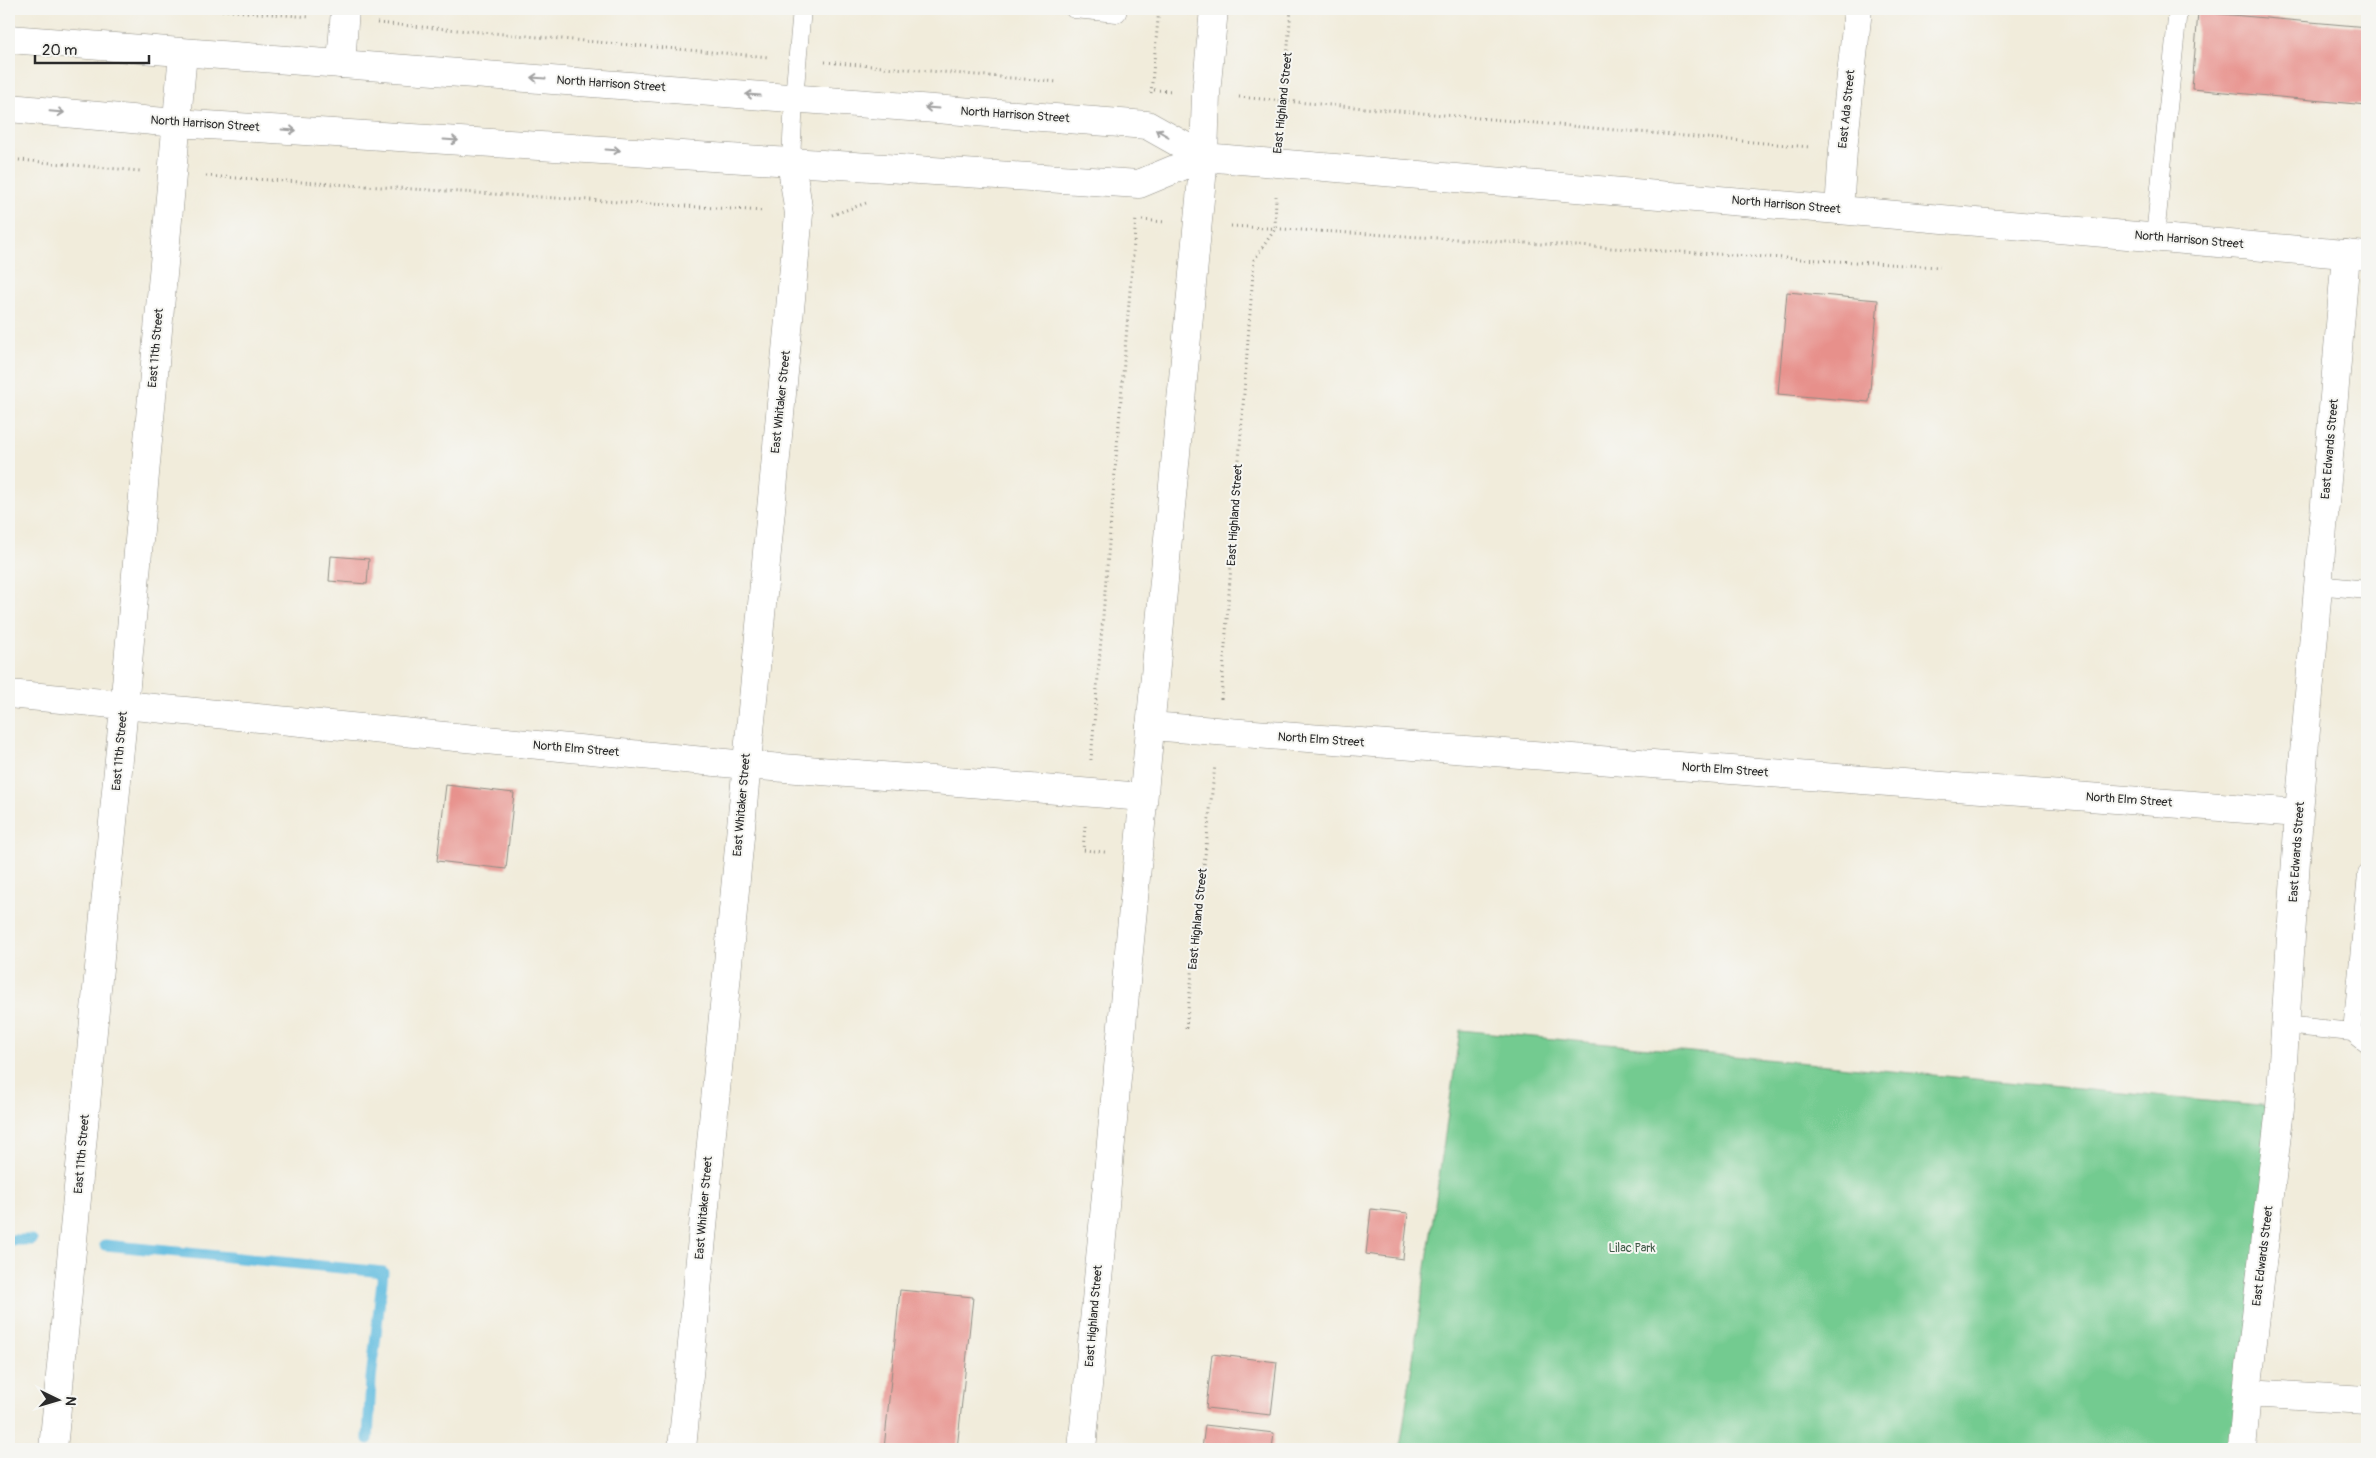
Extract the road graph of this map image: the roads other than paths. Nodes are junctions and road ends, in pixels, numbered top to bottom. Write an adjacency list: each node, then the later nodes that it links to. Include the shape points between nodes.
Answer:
1 (802, 9): 11 (lane)
2 (1074, 9): 3 (lane, via 1117,13)
3 (1118, 9)
4 (1214, 9): 14 (street, East Highland Street)
5 (1858, 9): 16 (street, East Ada Street)
6 (2178, 9): 17 (lane)
7 (345, 14): 10 (street)
8 (9, 39): 9 (street, North Harrison Street)
9 (182, 53): 10 (street, North Harrison Street); 13 (street, East 11th Street)
10 (341, 64): 11 (street, North Harrison Street, one-way to 10)
11 (794, 98): 14 (street, North Harrison Street, one-way to 11, via 1147,125); 15 (lane)
12 (9, 108): 13 (street, North Harrison Street, one-way to 13)
13 (176, 123): 15 (street, North Harrison Street, one-way to 15); 22 (street, East 11th Street)
14 (1204, 157): 15 (street, North Harrison Street, via 1139,184); 16 (street, North Harrison Street); 23 (street, East Highland Street)
15 (792, 161): 24 (street, East Whitaker Street, via 799,214)
16 (1839, 210): 17 (street, North Harrison Street)
17 (2155, 237): 18 (street, North Harrison Street)
18 (2356, 255): 19 (street, East Edwards Street)
19 (2318, 585): 20 (lane); 26 (street, East Edwards Street)
20 (2367, 590)
21 (9, 694): 22 (street, North Elm Street)
22 (124, 706): 24 (street, North Elm Street); 33 (street, East 11th Street)
23 (1150, 726): 25 (street, East Highland Street); 26 (street, North Elm Street)
24 (746, 764): 25 (street, North Elm Street); 34 (street, East Whitaker Street)
25 (1143, 797): 35 (street, East Highland Street)
26 (2299, 813): 28 (street, East Edwards Street)
27 (2367, 874): 29 (lane)
28 (2284, 1025): 29 (lane); 31 (street, East Edwards Street, via 2280,1108)
29 (2352, 1032): 30 (lane)
30 (2367, 1044)
31 (2247, 1393): 32 (street); 36 (street, East Edwards Street)
32 (2367, 1400)
33 (54, 1449)
34 (682, 1449)
35 (1082, 1449)
36 (2242, 1449)

